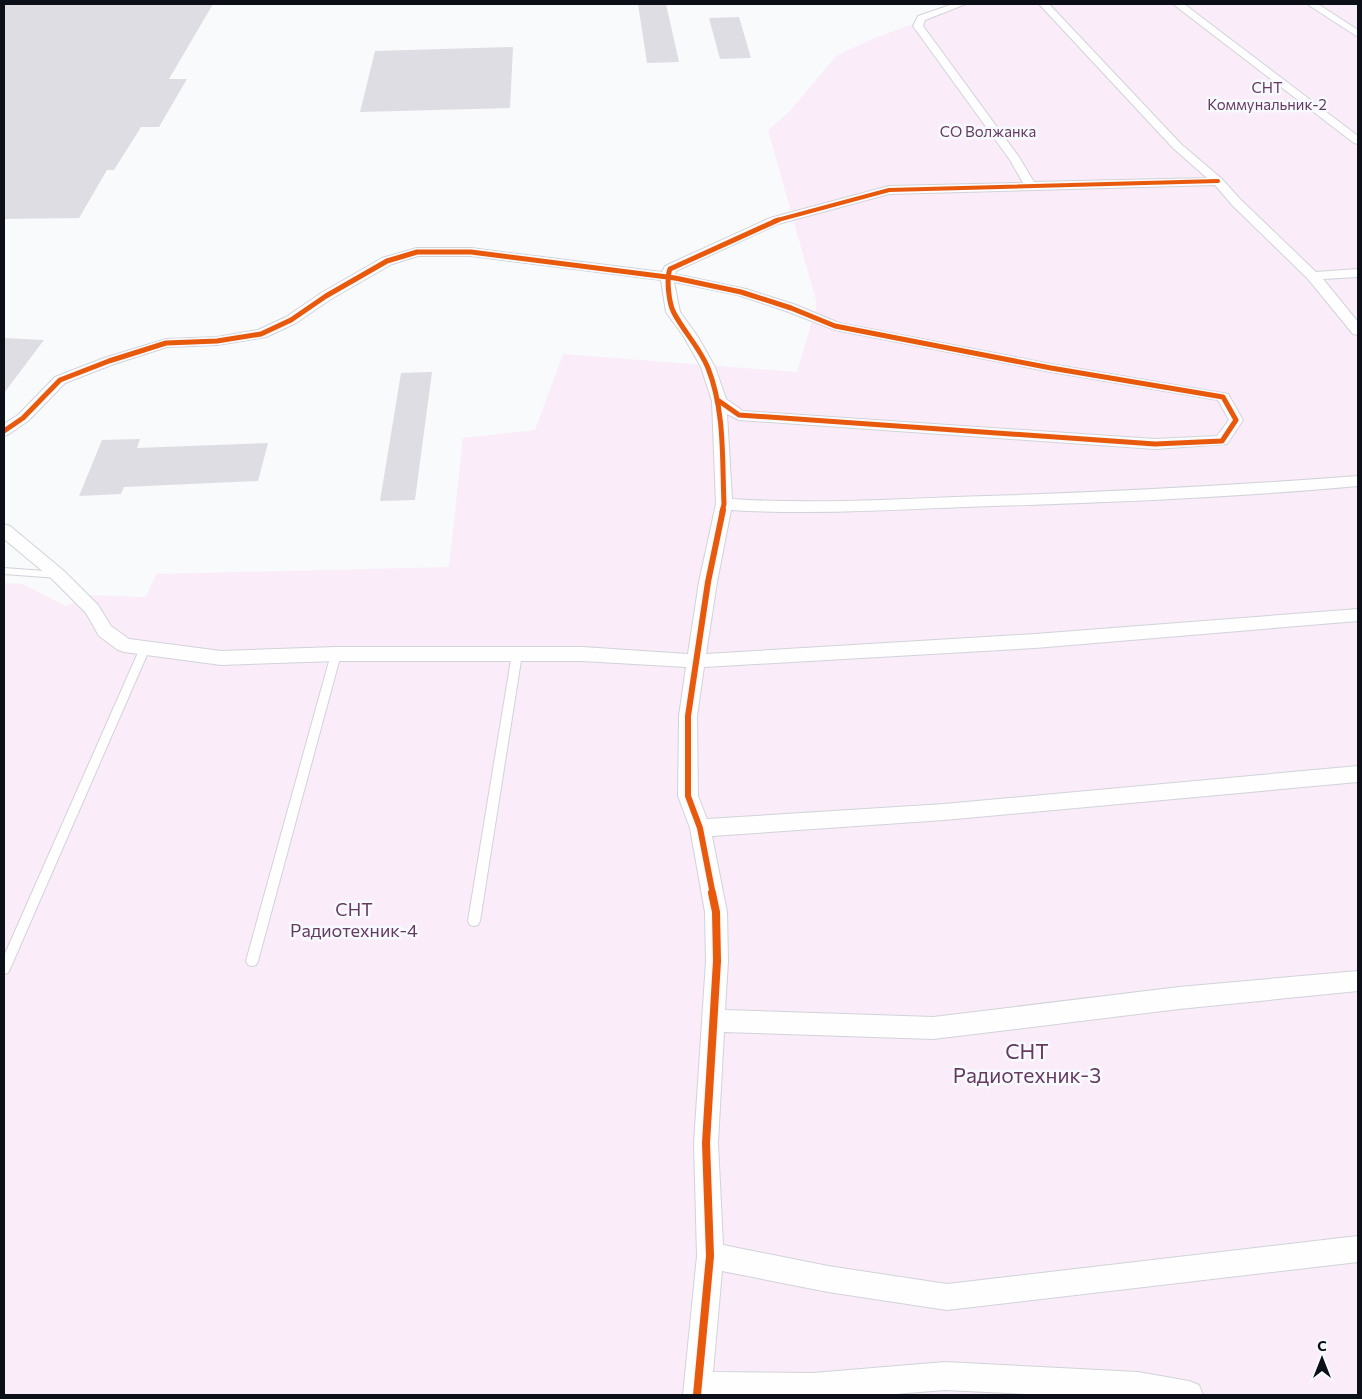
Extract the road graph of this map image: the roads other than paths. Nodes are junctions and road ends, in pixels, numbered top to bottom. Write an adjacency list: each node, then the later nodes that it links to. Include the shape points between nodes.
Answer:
1 (961, 4): 8 (street, via 921,18 918,26 1015,159)
2 (1044, 4): 7 (street, via 1177,146)
3 (1178, 4): 6 (street)
4 (1312, 4): 5 (street)
5 (1358, 34)
6 (1358, 141)
7 (1218, 181): 8 (street); 10 (street)
8 (1030, 185): 11 (street, via 889,190 774,221 670,269)
9 (1358, 274): 10 (street)
10 (1313, 276): 12 (street)
11 (667, 277): 13 (street, via 673,312 708,367); 13 (street, via 741,292 835,326 1223,397 1236,420 1222,441 1155,444 739,415); 14 (street, via 471,252 417,252 387,261 291,320 261,334 216,341 166,343 109,360 60,380 24,418)
12 (1358, 331)
13 (719, 401): 16 (street)
14 (4, 431)
15 (1358, 481): 16 (street, via 1204,493 961,502 764,508)
16 (724, 504): 24 (street)
17 (4, 530): 19 (street)
18 (5, 574): 19 (lane)
19 (58, 575): 21 (street, via 92,609 105,631 124,645)
20 (1358, 615): 24 (street, via 1035,641)
21 (146, 648): 22 (street, via 221,658); 29 (lane)
22 (336, 654): 23 (street); 28 (lane)
23 (517, 654): 24 (street, via 582,654); 27 (lane)
24 (696, 661): 26 (street, via 688,716 688,796)
25 (1358, 774): 26 (street, via 944,812)
26 (700, 828): 31 (street, via 716,912)
27 (474, 921)
28 (252, 961)
29 (4, 969)
30 (1358, 980): 31 (street, via 933,1028)
31 (714, 1021): 33 (street, via 706,1143)
32 (1358, 1249): 33 (street, via 947,1297 828,1280)
33 (710, 1256): 34 (street)
34 (697, 1390): 35 (street, via 813,1387 945,1376 1138,1386)
35 (1189, 1395)

